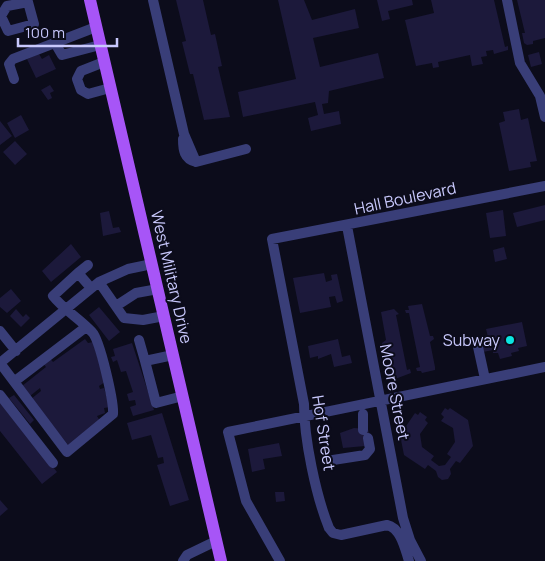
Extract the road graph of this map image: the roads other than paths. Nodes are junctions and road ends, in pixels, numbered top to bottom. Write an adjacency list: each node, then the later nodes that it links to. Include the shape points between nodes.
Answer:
1 (90, 0): 4 (main road, West Military Drive)
2 (153, 0): 11 (street, via 188,160 196,162)
3 (507, 0): 10 (street, via 520,63 540,96)
4 (96, 27): 5 (street); 6 (main road, West Military Drive)
5 (55, 43): 6 (street, via 62,55); 8 (street, via 11,61)
6 (100, 45): 7 (main road, West Military Drive)
7 (104, 62): 9 (main road, West Military Drive); 9 (street, via 81,72 77,79 81,90 88,94)
8 (14, 79)
9 (110, 88): 15 (main road, West Military Drive)
10 (545, 117)
11 (246, 149)
12 (545, 186): 13 (street, Hall Boulevard)
13 (347, 226): 14 (street, Hall Boulevard); 38 (street, Moore Street)
14 (272, 239): 40 (street, Hof Street)
15 (152, 264): 19 (street, via 128,269); 20 (main road, West Military Drive)
16 (88, 265): 17 (street)
17 (78, 273): 18 (street); 19 (street)
18 (65, 285): 21 (street); 23 (street, via 53,296)
19 (95, 285): 21 (street); 22 (street)
20 (158, 290): 22 (street, via 136,293); 24 (main road, West Military Drive)
21 (77, 299): 23 (street)
22 (116, 306): 24 (street, via 124,318 130,320)
23 (64, 310): 25 (street); 29 (street)
24 (164, 316): 30 (main road, West Military Drive)
25 (86, 327): 35 (street); 35 (street, via 96,337 113,414 67,452)
26 (0, 331): 29 (street)
27 (140, 340): 31 (street)
28 (478, 347): 34 (street)
29 (16, 351): 32 (street)
30 (173, 355): 31 (street); 37 (main road, West Military Drive)
31 (145, 361): 37 (street, via 157,406)
32 (0, 363): 35 (street)
33 (545, 367): 34 (street)
34 (485, 379): 38 (street)
35 (15, 381)
36 (0, 395): 42 (street)
37 (183, 396): 45 (main road, West Military Drive)
38 (382, 400): 40 (street); 43 (street, Moore Street)
39 (363, 414): 41 (street, via 365,451)
40 (304, 416): 44 (street, Hof Street, via 314,473 329,528 340,535); 48 (street, via 228,432 246,500)
41 (333, 459)
42 (53, 463)
43 (402, 511): 44 (street); 50 (street, Moore Street, via 410,540)
44 (389, 526): 49 (street, via 397,531)
45 (216, 541): 46 (street, via 187,555); 47 (main road, West Military Drive)
46 (183, 561)
47 (221, 561)
48 (280, 561)
49 (409, 561)
50 (421, 561)

